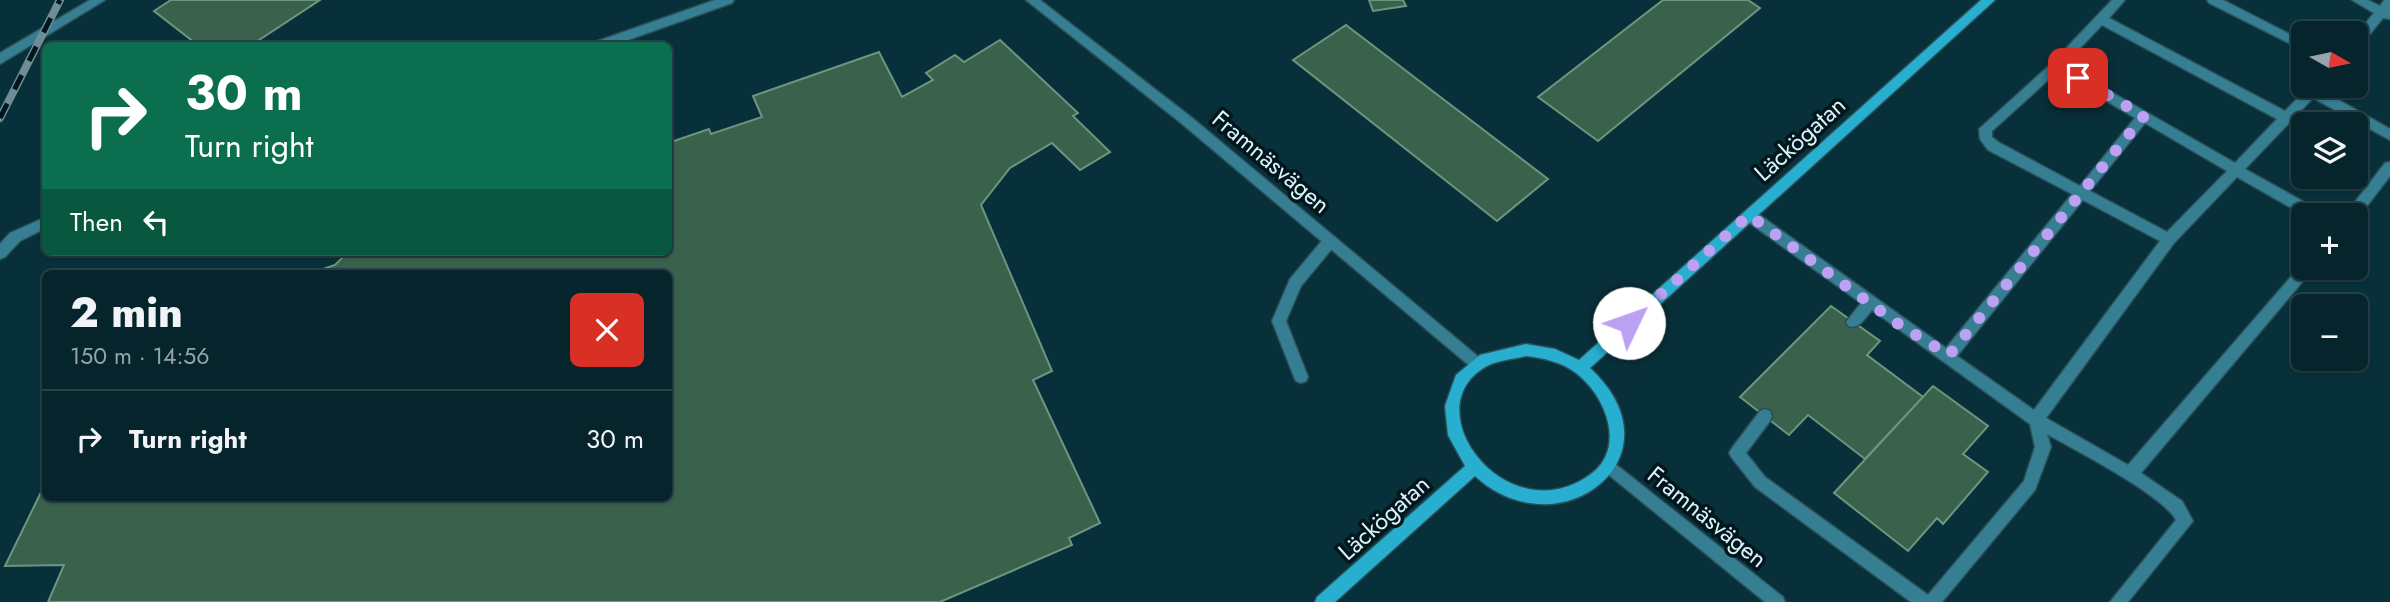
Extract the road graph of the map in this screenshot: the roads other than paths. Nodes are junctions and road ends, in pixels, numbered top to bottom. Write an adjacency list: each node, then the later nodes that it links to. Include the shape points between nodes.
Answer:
1 (99, 0): 14 (street)
2 (727, 0): 13 (street)
3 (1032, 0): 29 (street, Framnäsvägen, via 1186,120)
4 (1989, 0): 26 (main road, Läckögatan)
5 (2119, 0): 10 (street)
6 (2213, 0): 12 (street)
7 (2358, 0): 9 (street)
8 (2390, 1): 9 (street)
9 (2386, 14): 11 (street)
10 (2103, 20): 15 (street); 19 (street)
11 (2368, 31)
12 (2291, 40)
13 (607, 42)
14 (0, 59)
15 (2056, 66): 18 (street); 23 (street, via 1985,130 1986,139)
16 (2305, 98): 19 (street)
17 (2331, 98): 20 (street)
18 (2144, 116): 22 (street); 23 (street)
19 (2286, 118): 22 (street)
20 (2390, 135)
21 (2390, 167): 25 (street)
22 (2237, 169): 24 (street); 28 (street)
23 (2080, 192): 28 (street); 34 (street)
24 (2295, 203)
25 (2362, 203)
26 (1749, 215): 32 (street); 36 (main road, Läckögatan)
27 (42, 224): 30 (street, via 15,237)
28 (2169, 239): 39 (street)
29 (1330, 241): 35 (street, Framnäsvägen); 37 (street, via 1294,284 1279,321)
30 (0, 253)
31 (2298, 280): 42 (street)
32 (1870, 302): 33 (street); 34 (street)
33 (1853, 322)
34 (1949, 355): 39 (street)
35 (1476, 363): 36 (main road, via 1491,355 1526,349 1564,358); 41 (main road, via 1462,376 1450,411 1456,441)
36 (1580, 368): 40 (main road, via 1608,397 1615,414 1618,433)
37 (1301, 377)
38 (1765, 416): 45 (street, via 1737,453 1760,482)
39 (2036, 420): 42 (street); 46 (street, via 2043,447 2029,485)
40 (1609, 466): 41 (main road, via 1578,492 1558,497 1512,492); 44 (street, Framnäsvägen)
41 (1474, 468): 43 (main road, Läckögatan)
42 (2130, 474): 47 (street, via 2177,506 2185,521)
43 (1323, 602)
44 (1777, 602)
45 (1924, 602)
46 (1932, 602)
47 (2118, 602)

